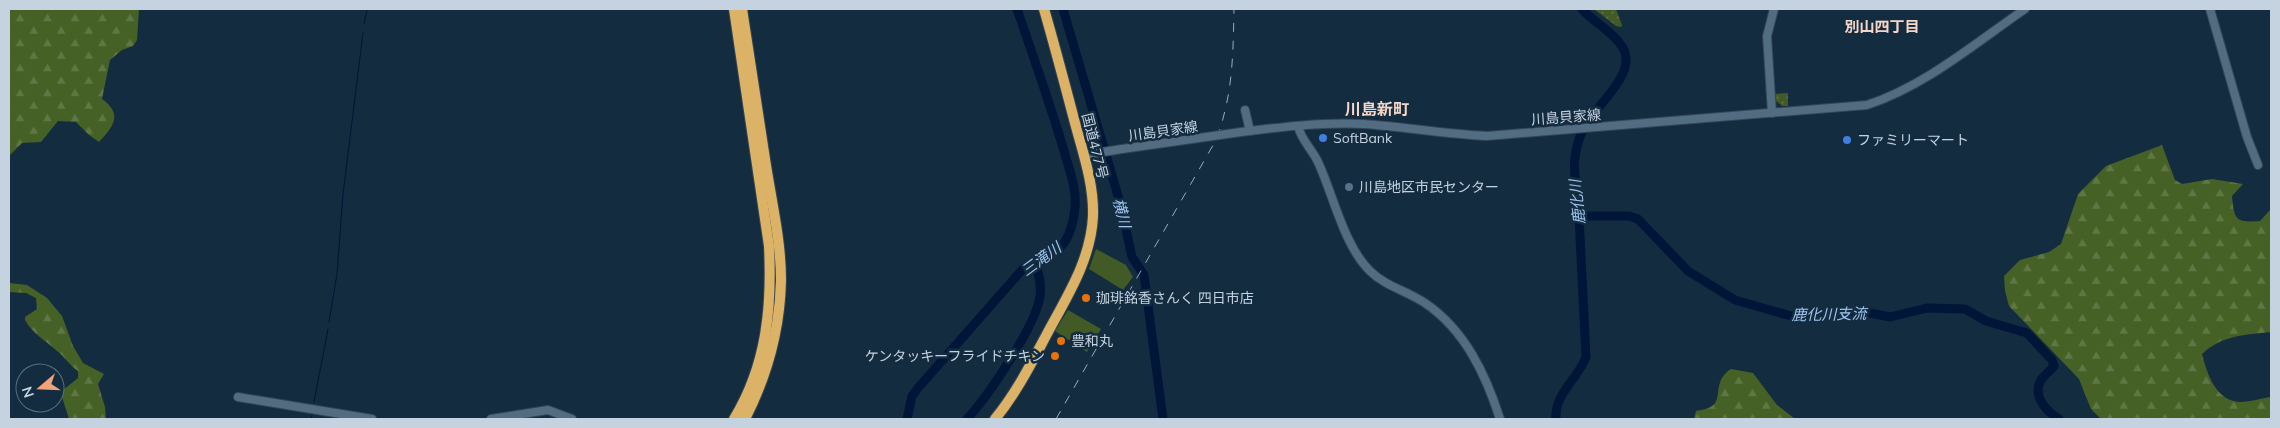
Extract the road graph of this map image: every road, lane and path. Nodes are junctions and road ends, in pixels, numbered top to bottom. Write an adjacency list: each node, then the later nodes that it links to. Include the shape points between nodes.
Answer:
1 (734, 9): 17 (highway, via 768,236 771,282 762,357)
2 (742, 9): 18 (highway, via 781,279 771,353 759,393)
3 (1044, 9): 11 (highway, 国道477号)
4 (1774, 9): 8 (main road, via 1767,36)
5 (2025, 9): 8 (main road, 川島貝家線, via 1892,97 1842,109)
6 (2210, 9): 12 (main road, via 2246,137)
7 (1245, 110): 10 (main road)
8 (1772, 113): 9 (main road, 川島貝家線, via 1487,136 1365,124)
9 (1298, 126): 10 (main road, 川島貝家線); 20 (main road, via 1300,136 1318,162 1357,256 1379,279 1424,303 1454,329 1484,376)
10 (1250, 131): 11 (main road, 川島貝家線, bridge)
11 (1084, 155): 19 (highway, 国道477号, via 1093,216 1081,269 1026,373)
12 (2258, 165)
13 (238, 397): 14 (main road)
14 (372, 419)
15 (492, 419): 16 (main road, via 548,410)
16 (572, 419)
17 (734, 419)
18 (745, 419)
19 (995, 419)
20 (1500, 419)

